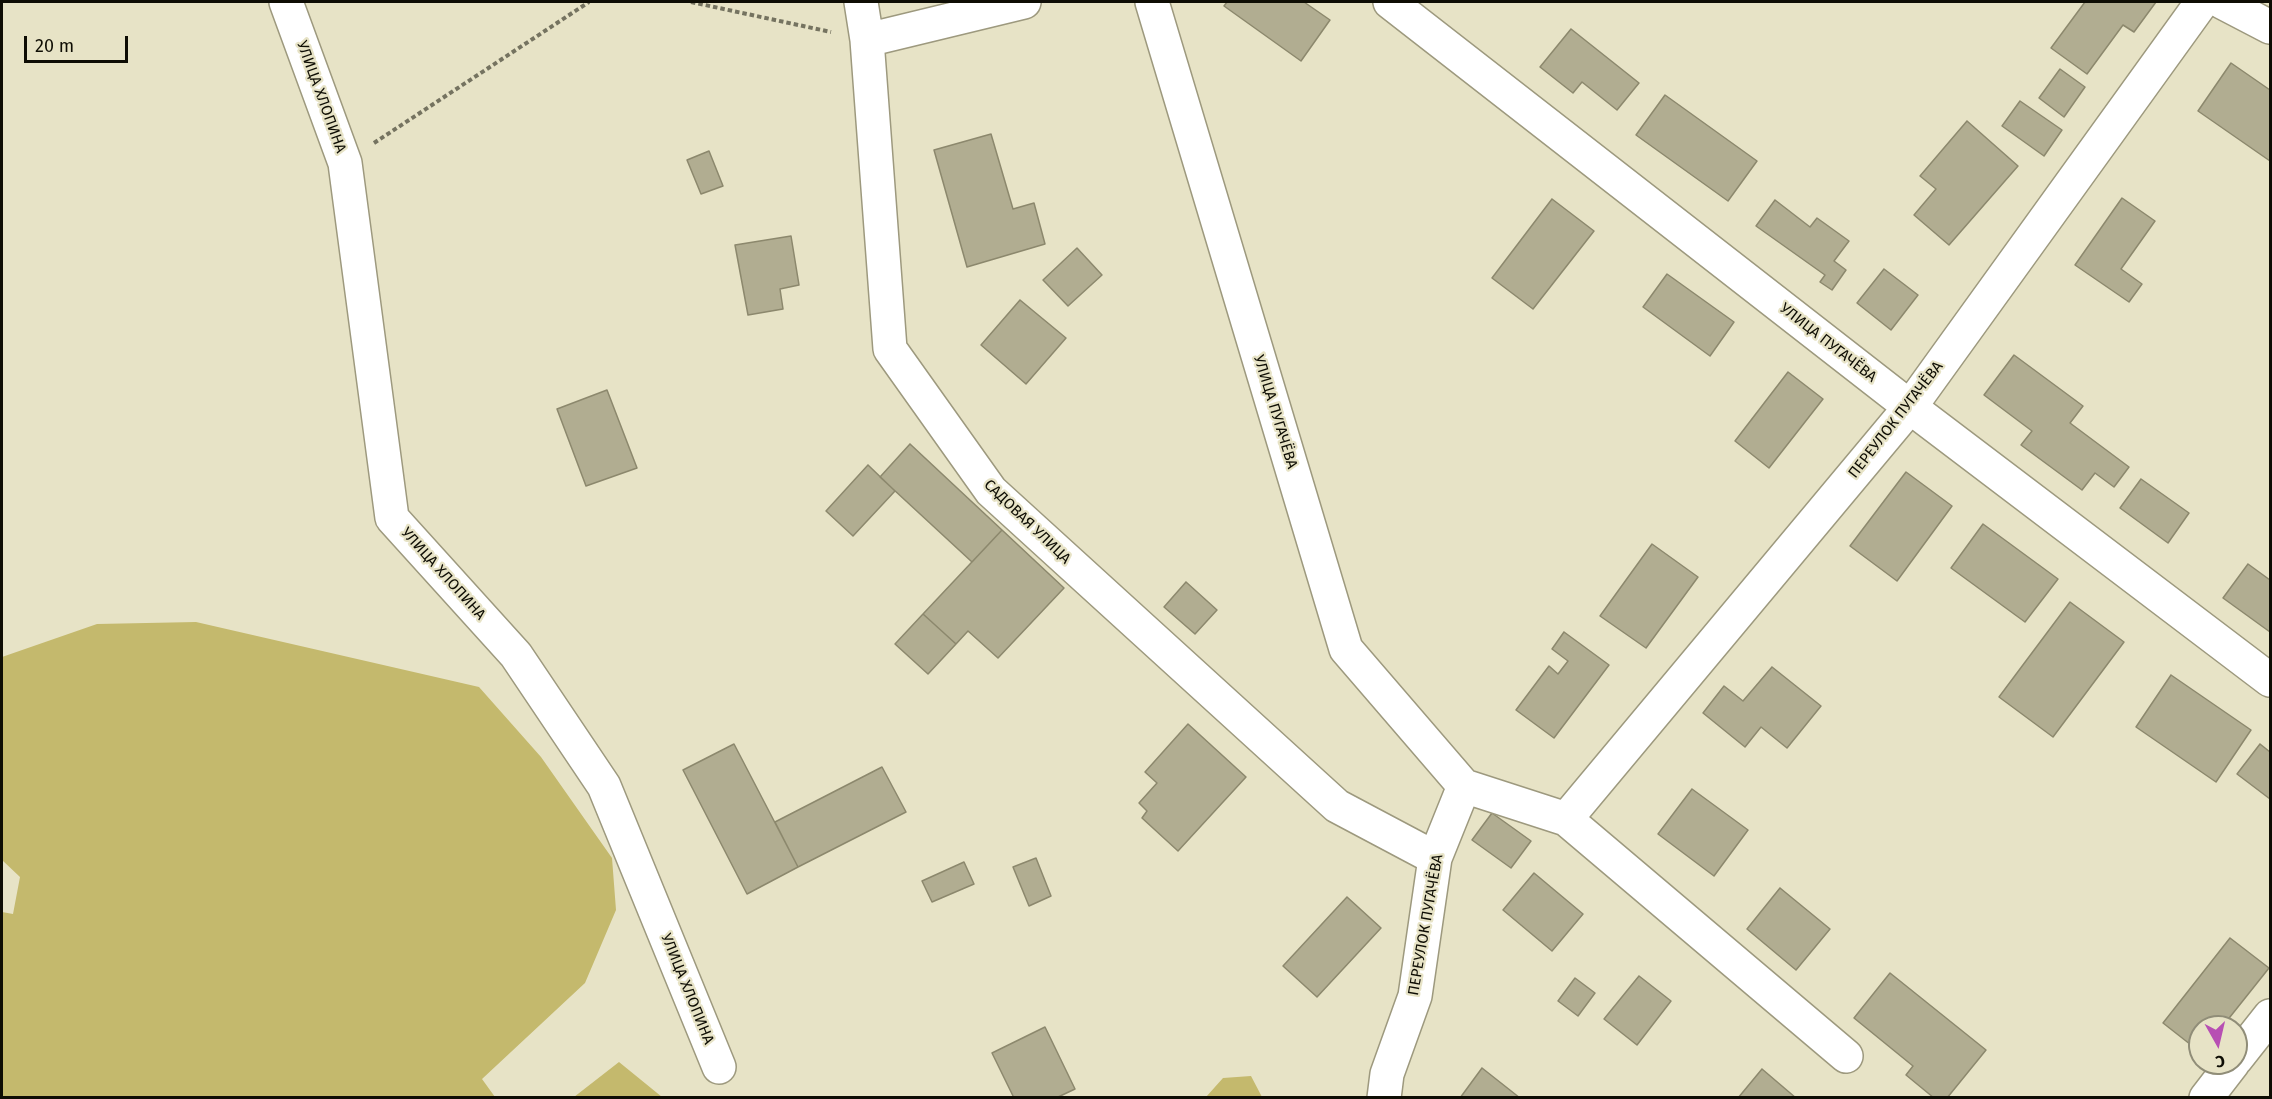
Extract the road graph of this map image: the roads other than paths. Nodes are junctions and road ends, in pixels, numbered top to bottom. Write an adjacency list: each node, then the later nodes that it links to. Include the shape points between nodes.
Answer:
1 (286, 2): 18 (street, УЛИЦА ХЛОПИНА, via 345,163 392,518 516,655 604,786)
2 (861, 2): 9 (street, САДОВАЯ УЛИЦА)
3 (1024, 2): 9 (street)
4 (1152, 2): 12 (street, УЛИЦА ПУГАЧЁВА, via 1346,649)
5 (1390, 2): 10 (street, УЛИЦА ПУГАЧЁВА)
6 (2202, 2): 10 (street, ПЕРЕУЛОК ПУГАЧЁВА)
7 (2222, 2): 8 (street)
8 (2271, 27)
9 (867, 40): 14 (street, САДОВАЯ УЛИЦА, via 890,349 991,491 1337,806)
10 (1910, 407): 11 (street, УЛИЦА ПУГАЧЁВА); 13 (street, ПЕРЕУЛОК ПУГАЧЁВА)
11 (2271, 680)
12 (1464, 786): 13 (street); 14 (street, ПЕРЕУЛОК ПУГАЧЁВА)
13 (1566, 819): 17 (street)
14 (1435, 858): 20 (street, ПЕРЕУЛОК ПУГАЧЁВА, via 1415,996 1387,1074)
15 (2271, 1016): 16 (street)
16 (2248, 1044)
17 (1846, 1056)
18 (719, 1067)
19 (2224, 1075): 21 (street)
20 (1384, 1098)
21 (2206, 1098)

